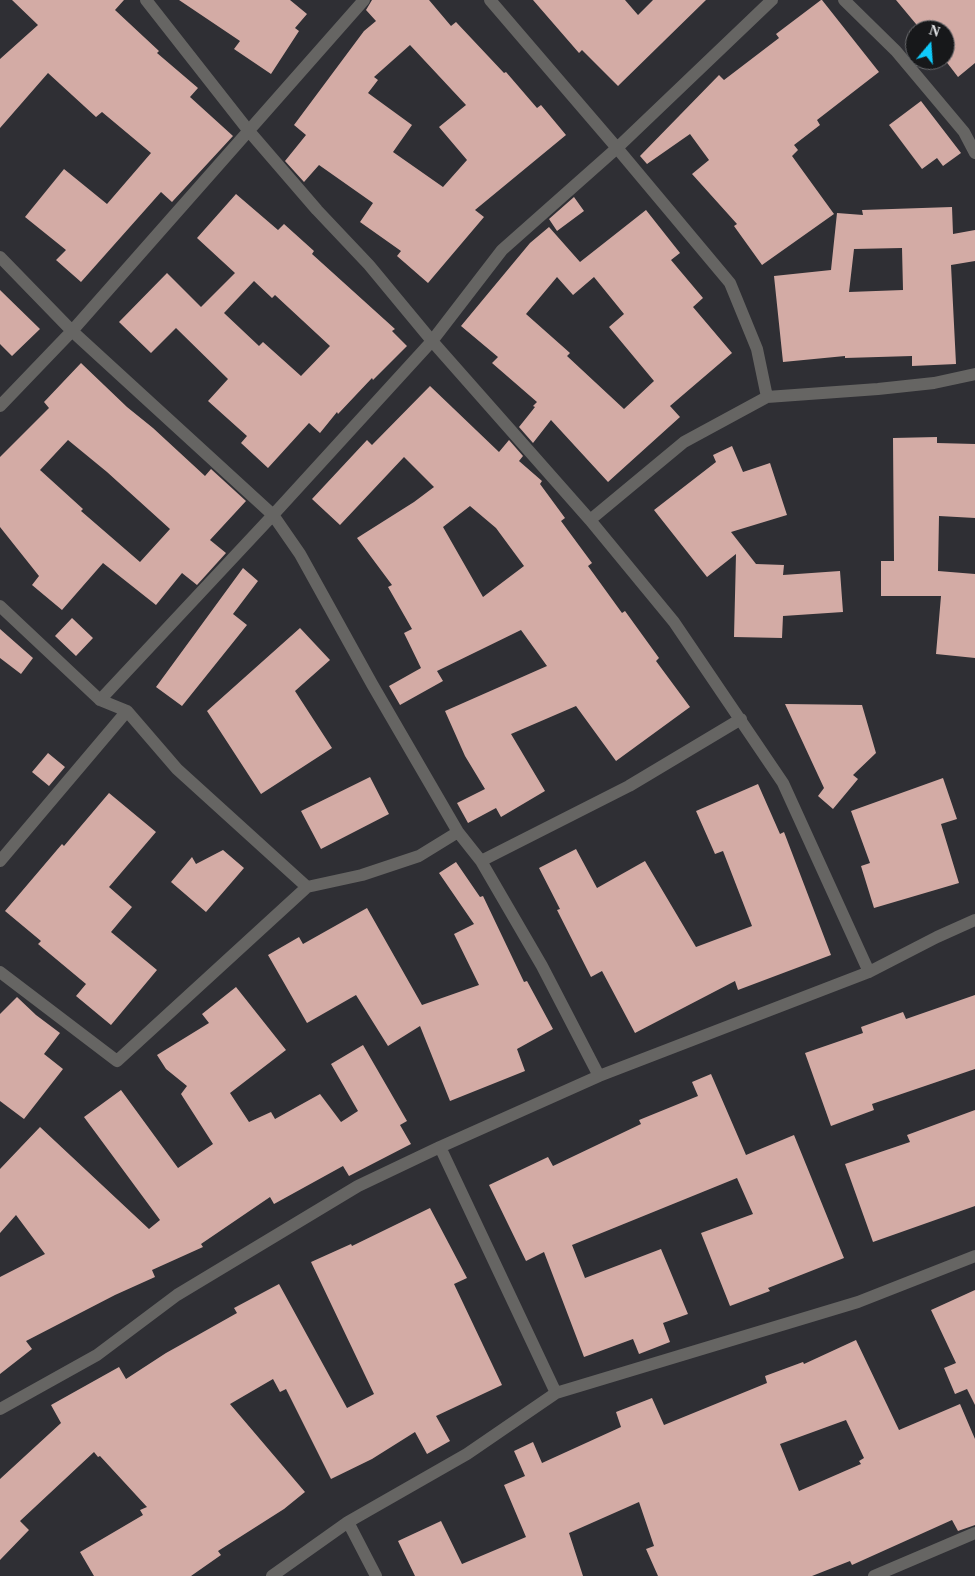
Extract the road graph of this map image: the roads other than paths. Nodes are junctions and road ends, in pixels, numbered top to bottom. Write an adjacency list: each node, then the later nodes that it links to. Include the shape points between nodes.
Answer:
1 (146, 0): 6 (street)
2 (364, 0): 6 (street)
3 (490, 0): 7 (street)
4 (772, 0): 7 (street)
5 (844, 0): 8 (street, via 896,51 964,132)
6 (248, 130): 10 (street); 11 (street)
7 (617, 148): 11 (street, via 502,250); 13 (street, via 730,283 757,349)
8 (975, 153)
9 (0, 257): 10 (street)
10 (72, 331): 14 (street); 15 (street)
11 (432, 341): 15 (street); 16 (street)
12 (975, 374): 13 (street, via 878,390)
13 (767, 397): 16 (street, via 684,442)
14 (0, 406)
15 (273, 515): 18 (street); 21 (street, via 300,554)
16 (590, 520): 20 (street, via 674,622)
17 (0, 606): 18 (street)
18 (100, 700): 19 (street)
19 (127, 711): 22 (street); 24 (street, via 177,769)
20 (740, 719): 23 (street, via 629,786); 27 (street, via 783,783)
21 (458, 832): 23 (street); 24 (street, via 419,856 362,875)
22 (0, 861)
23 (481, 861): 28 (street, via 542,966)
24 (307, 887): 26 (street, via 117,1061)
25 (975, 920): 27 (street)
26 (0, 972)
27 (869, 972): 28 (street)
28 (599, 1076): 29 (street)
29 (440, 1146): 31 (street); 32 (street, via 358,1186 177,1295 97,1356)
30 (975, 1256): 31 (street, via 858,1302)
31 (556, 1393): 33 (street, via 467,1454)
32 (1, 1405)
33 (348, 1522): 35 (street); 36 (street)
34 (975, 1533): 37 (street)
35 (272, 1576)
36 (376, 1576)
37 (874, 1576)

